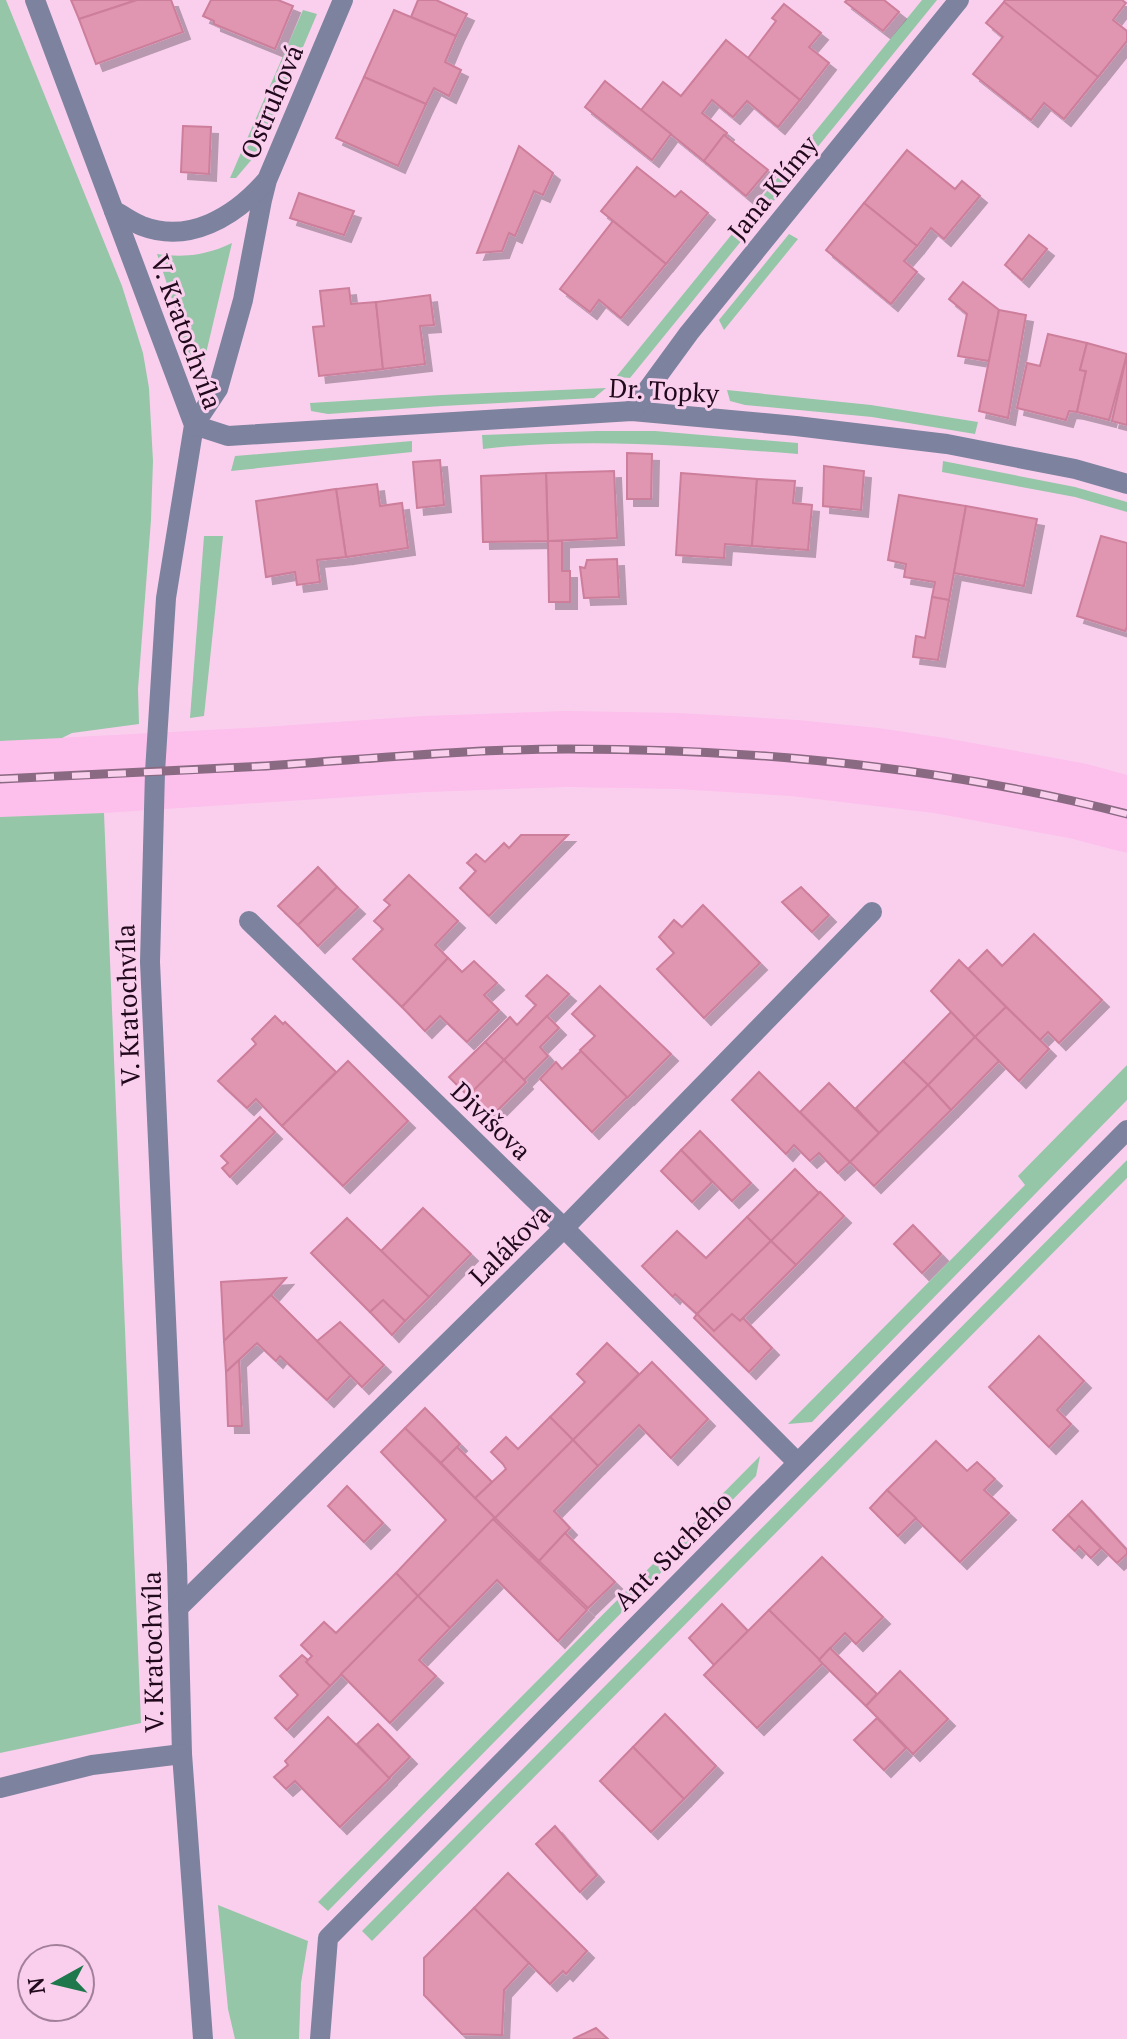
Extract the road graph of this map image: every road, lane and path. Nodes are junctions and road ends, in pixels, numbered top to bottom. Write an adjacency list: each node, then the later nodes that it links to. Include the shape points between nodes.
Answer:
1 (35, 0): 5 (street, V. Kratochvíla)
2 (343, 0): 4 (street, Ostruhová)
3 (959, 0): 6 (street, Jana Klímy)
4 (267, 180): 5 (street, Ostruhová, via 239,207 197,230 143,226); 7 (street, Ostruhová, via 243,300 218,389)
5 (114, 211): 7 (street, V. Kratochvíla)
6 (632, 411): 7 (street, Dr. Topky, via 228,436); 8 (street, Dr. Topky, via 947,444)
7 (194, 425): 14 (street, V. Kratochvíla, via 166,598 150,962)
8 (1127, 484)
9 (872, 912): 12 (street, Lalákova)
10 (249, 921): 12 (street, Divišova)
11 (1127, 1130): 13 (street, Ant. Suchého)
12 (564, 1228): 13 (street, Divišova); 14 (street, Lalákova)
13 (797, 1462): 18 (street, Ant. Suchého, via 328,1938)
14 (178, 1608): 15 (street, V. Kratochvíla)
15 (182, 1754): 16 (street, via 92,1765); 17 (street, V. Kratochvíla)
16 (0, 1788)
17 (203, 2039)
18 (320, 2039)

